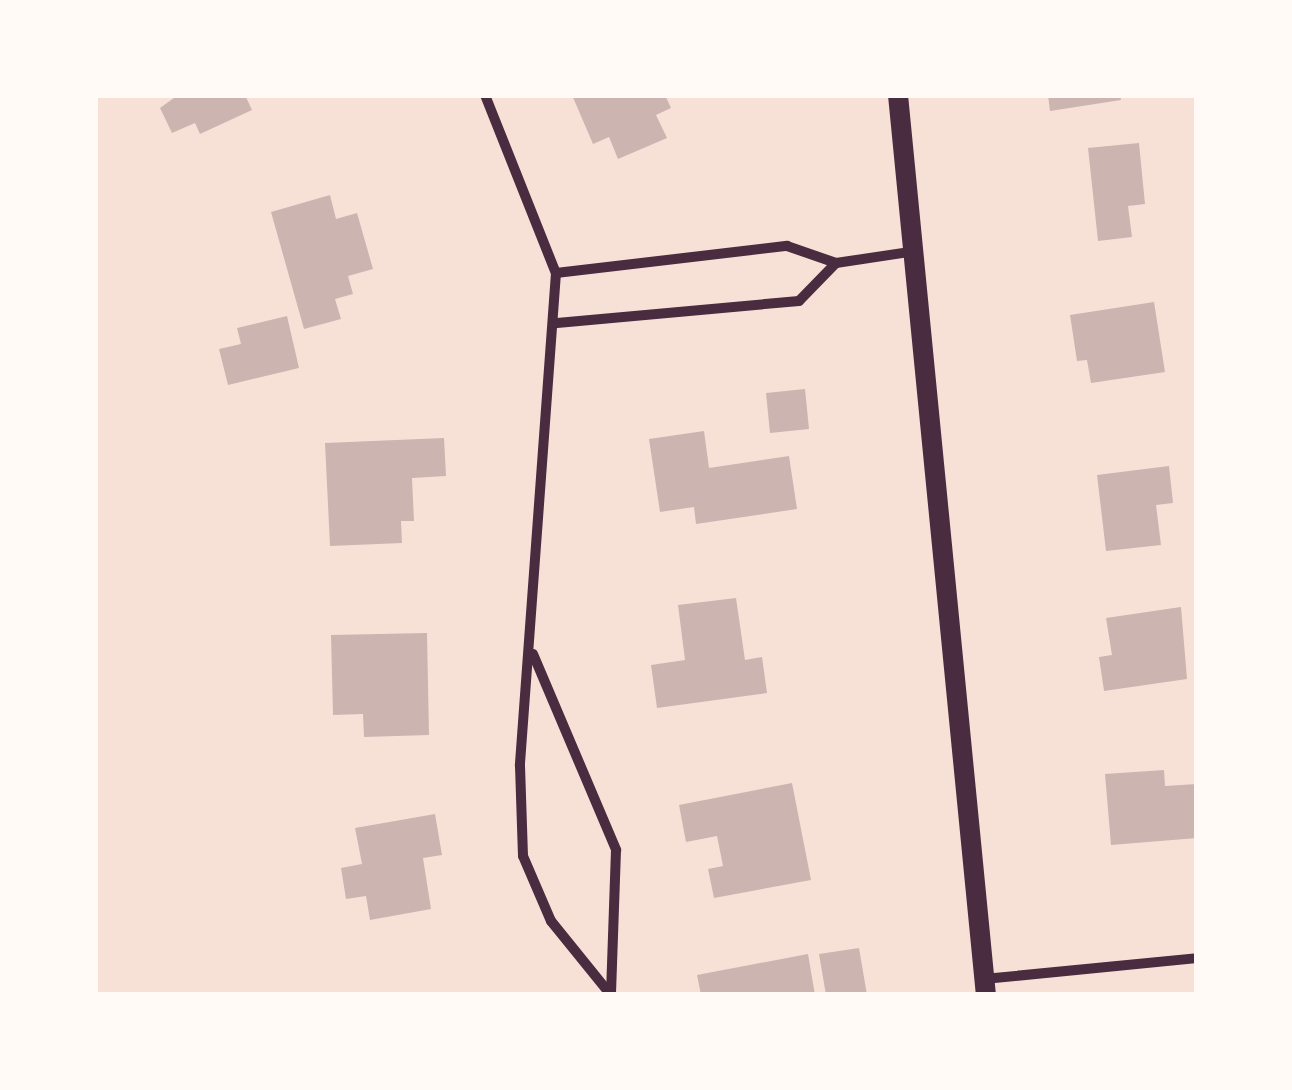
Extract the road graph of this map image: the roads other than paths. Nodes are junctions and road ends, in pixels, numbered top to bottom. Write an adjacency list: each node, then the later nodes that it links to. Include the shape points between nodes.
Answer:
1 (485, 95): 5 (street)
2 (898, 95): 3 (main road)
3 (910, 252): 4 (street); 9 (main road)
4 (836, 264): 5 (street, via 788,246); 6 (street, via 798,301)
5 (556, 273): 6 (street)
6 (557, 323): 7 (street)
7 (533, 654): 10 (street, via 616,850); 10 (street, via 520,766 523,856 551,921)
8 (1197, 958): 9 (street)
9 (985, 987)
10 (611, 995)

